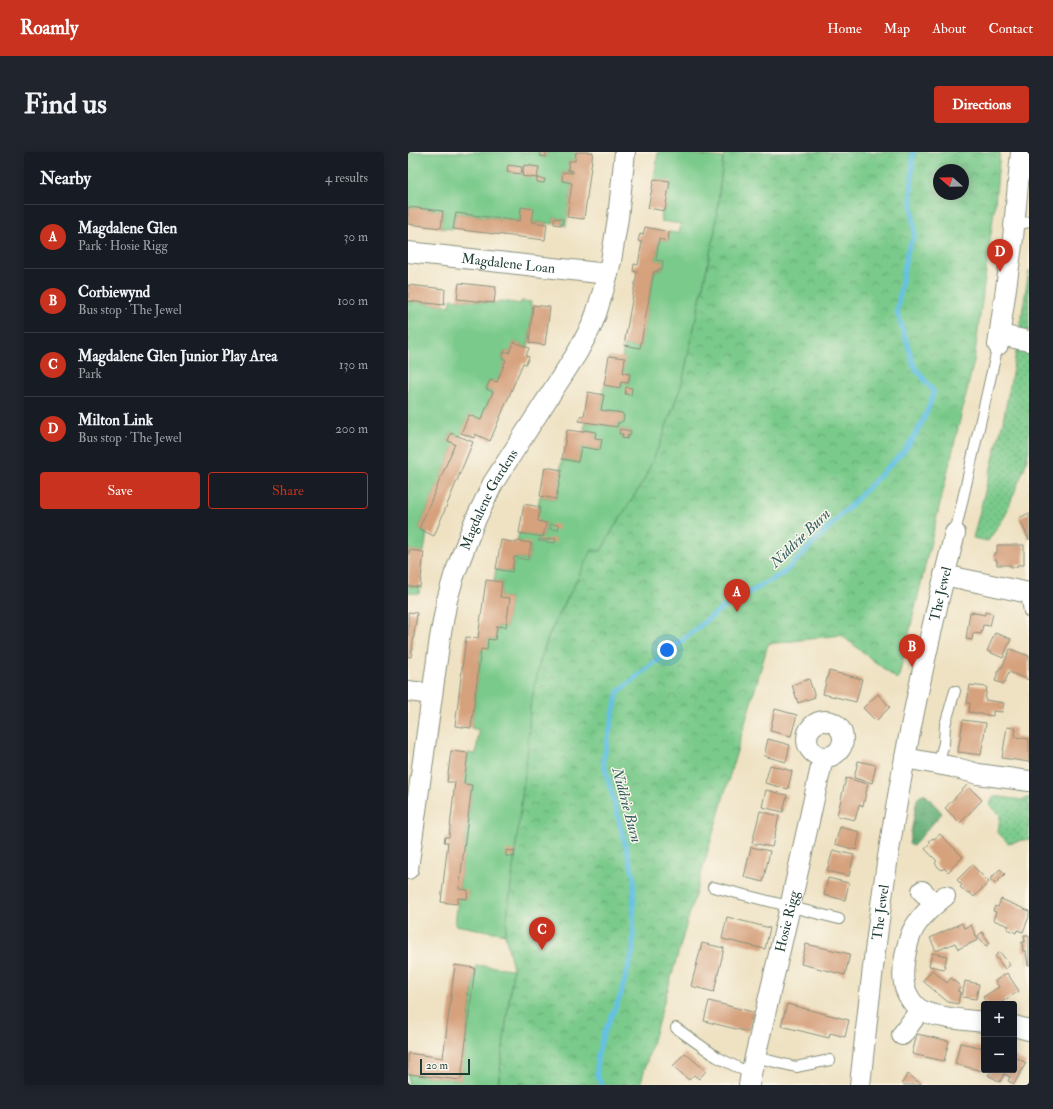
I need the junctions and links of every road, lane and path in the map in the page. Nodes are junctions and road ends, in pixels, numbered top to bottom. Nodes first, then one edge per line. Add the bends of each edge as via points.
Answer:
1 (625, 152) edge
2 (1021, 152) edge
3 (1023, 191) edge
4 (1022, 223) edge
5 (408, 252) edge
6 (608, 274) junction
7 (999, 340) junction
8 (1029, 341) edge
9 (955, 533) joint
10 (944, 575) junction
11 (1027, 593) edge
12 (1029, 612) edge
13 (408, 691) edge
14 (955, 691) dead end
15 (432, 694) junction
16 (823, 758) dead end
17 (905, 758) junction
18 (938, 764) junction
19 (1029, 781) edge
20 (408, 869) edge
21 (713, 887) dead end
22 (934, 897) dead end
23 (790, 907) junction
24 (839, 919) dead end
25 (920, 1010) junction
26 (981, 1022) edge
27 (1017, 1027) edge
28 (676, 1028) dead end
29 (1029, 1030) edge
30 (902, 1035) dead end
31 (830, 1060) dead end
32 (752, 1072) edge
33 (860, 1085) edge

1 - 6 street, Magdalene Gardens via 618,218
2 - 3 street, The Jewel
3 - 4 street, The Jewel
4 - 7 street, The Jewel via 1013,238
5 - 6 street, Magdalene Loan
6 - 15 street, Magdalene Gardens via 600,303 584,340 493,483 474,522 447,600
7 - 8 street
7 - 9 lane, The Jewel
9 - 10 street, The Jewel
10 - 11 street
10 - 17 street, The Jewel
11 - 12 lane
13 - 15 street
14 - 18 lane via 945,725 944,743
15 - 20 street, Magdalene Gardens
16 - 23 street, Hosie Rigg
17 - 18 street
17 - 33 street, The Jewel via 880,910
18 - 19 street via 978,774
21 - 23 lane
22 - 25 street via 913,931 904,965 904,982 910,1000
23 - 24 lane
23 - 32 street, Hosie Rigg
25 - 26 street via 933,1015
25 - 30 street
27 - 29 street
28 - 32 lane via 717,1057
31 - 32 lane

